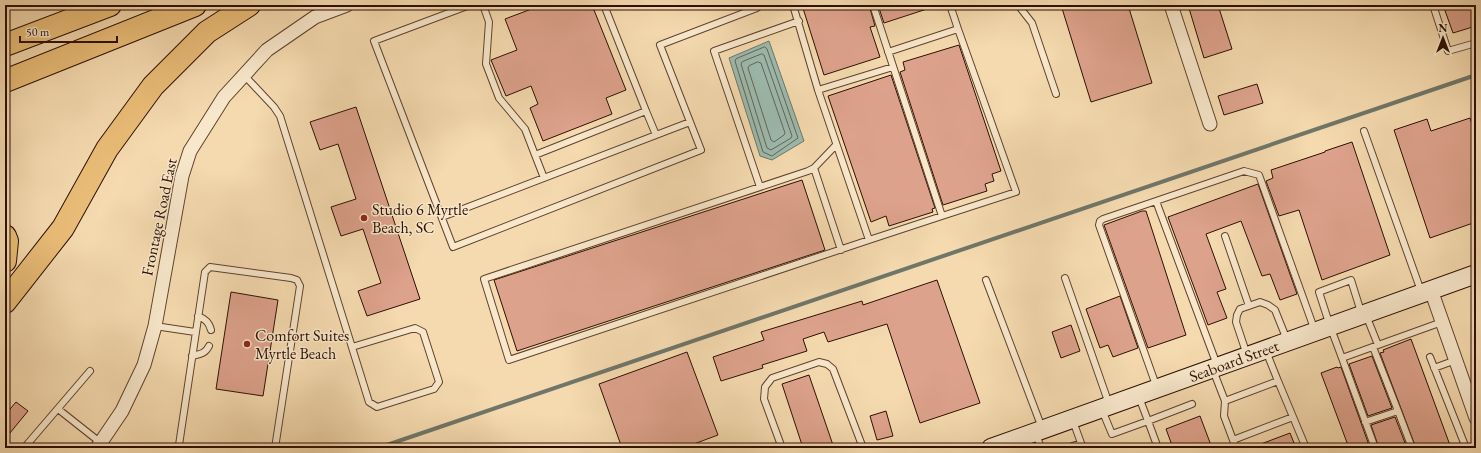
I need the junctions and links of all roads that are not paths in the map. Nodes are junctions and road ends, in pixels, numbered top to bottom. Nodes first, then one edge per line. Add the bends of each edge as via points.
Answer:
1 (110, 5) edge
2 (196, 5) edge
3 (248, 5) edge
4 (347, 5) edge
5 (470, 5) edge
6 (483, 5) edge
7 (604, 5) edge
8 (756, 5) edge
9 (793, 5) edge
10 (873, 5) edge
11 (950, 5) edge
12 (1018, 5) edge
13 (1171, 5) edge
14 (1433, 5) edge
15 (798, 21) junction
16 (958, 28) junction
17 (1476, 42) edge
18 (5, 45) edge
19 (888, 52) junction
20 (893, 67) junction
21 (244, 75) junction
22 (5, 81) edge
23 (818, 90) junction
24 (1056, 94) dead end
25 (646, 112) junction
26 (690, 122) junction
27 (1210, 124) dead end
28 (1364, 131) dead end
29 (656, 135) junction
30 (836, 145) junction
31 (534, 155) junction
32 (814, 168) junction
33 (544, 178) junction
34 (760, 187) junction
35 (1156, 201) junction
36 (942, 216) junction
37 (442, 217) junction
38 (5, 236) edge
39 (1225, 236) dead end
40 (869, 240) junction
41 (841, 250) junction
42 (5, 261) edge
43 (1476, 274) edge
44 (1065, 278) dead end
45 (986, 280) dead end
46 (1426, 292) junction
47 (5, 302) edge
48 (1249, 306) junction
49 (1364, 314) junction
50 (198, 316) junction
51 (1442, 322) junction
52 (155, 326) junction
53 (1322, 329) junction
54 (211, 330) dead end
55 (195, 332) junction
56 (1288, 341) junction
57 (209, 346) dead end
58 (1375, 346) junction
59 (352, 347) junction
60 (1266, 349) junction
61 (192, 356) junction
62 (1248, 356) junction
63 (1430, 357) dead end
64 (1342, 358) junction
65 (1456, 360) junction
66 (1215, 368) junction
67 (1434, 368) junction
68 (90, 371) dead end
69 (1278, 381) junction
70 (1157, 388) junction
71 (1138, 395) junction
72 (1225, 401) junction
73 (1192, 404) dead end
74 (1106, 407) junction
75 (58, 409) junction
76 (1398, 411) junction
77 (1293, 417) junction
78 (1476, 418) edge
79 (1073, 419) junction
80 (1148, 421) junction
81 (1366, 422) junction
82 (1040, 437) edge
83 (1233, 440) junction
84 (99, 445) edge
85 (24, 448) edge
86 (182, 448) edge
87 (275, 448) edge
88 (782, 448) edge
89 (863, 448) edge
90 (992, 448) edge
91 (1067, 448) edge
92 (1158, 448) edge
93 (1236, 448) edge
94 (1306, 448) edge
95 (1375, 448) edge
96 (1412, 448) edge
97 (1466, 448) edge

1 - 18 highway
2 - 22 highway
3 - 47 highway via 207,32 153,86 107,149 63,228
4 - 21 street, Frontage Road East via 315,17 267,50
5 - 37 lane via 374,41
6 - 31 lane via 489,22 486,64 499,98 525,129
7 - 25 lane
8 - 26 lane via 757,8 660,45
9 - 15 lane
10 - 19 lane
11 - 16 lane
12 - 24 lane via 1032,23
13 - 27 street
14 - 17 lane via 1448,51
15 - 23 lane
15 - 34 lane via 714,51
16 - 19 lane
16 - 36 lane via 1016,192
19 - 20 lane
20 - 23 lane
20 - 36 lane
21 - 52 street, Frontage Road East via 224,98 190,151 182,176
21 - 59 lane via 274,106 280,116
23 - 30 lane
25 - 29 lane
25 - 31 lane
26 - 29 lane
26 - 37 lane via 701,150 461,244 453,247
28 - 46 lane
29 - 33 lane
30 - 32 lane
30 - 40 lane
31 - 33 lane
32 - 34 lane
32 - 41 lane
33 - 37 lane
34 - 41 lane via 484,279 509,360
35 - 53 lane via 1244,170 1259,175
35 - 66 lane
35 - 70 lane via 1103,219 1099,225
36 - 40 lane
38 - 42 highway
39 - 48 lane
40 - 41 lane
43 - 46 street, Seaboard Street
44 - 74 lane
45 - 82 lane
46 - 49 street, Seaboard Street
46 - 51 street
48 - 56 lane via 1260,302 1275,310
48 - 62 lane via 1240,309 1236,322
49 - 53 street, Seaboard Street
49 - 53 lane via 1351,280 1319,292
49 - 58 lane
50 - 54 lane via 205,319
50 - 55 lane
50 - 87 lane via 205,272 210,267 297,280 300,286
51 - 58 lane
51 - 65 street
52 - 55 lane
52 - 84 street, Frontage Road East via 144,365 122,411
53 - 56 street, Seaboard Street
53 - 64 lane
55 - 61 lane
56 - 60 street, Seaboard Street
57 - 61 lane via 206,351
58 - 64 lane
58 - 76 lane
59 - 59 lane via 369,402 377,407 434,389 439,382 422,332 415,328
60 - 62 street, Seaboard Street
60 - 69 lane
61 - 86 lane via 179,445
62 - 66 street, Seaboard Street
63 - 67 lane
64 - 81 lane
65 - 67 lane
65 - 78 street
66 - 70 street, Seaboard Street
66 - 72 lane
67 - 97 lane
68 - 75 lane
69 - 72 lane
69 - 77 lane
70 - 71 street, Seaboard Street
71 - 74 street, Seaboard Street
71 - 80 lane
72 - 83 lane via 1224,416
73 - 80 lane
74 - 79 street, Seaboard Street
74 - 80 lane via 1112,434
75 - 84 lane
75 - 85 lane
76 - 81 lane
76 - 96 lane
77 - 83 lane
77 - 94 lane
79 - 82 street, Seaboard Street
79 - 91 lane via 1081,443
80 - 92 lane
81 - 95 lane
82 - 90 street, Seaboard Street
83 - 93 lane
88 - 89 lane via 764,399 765,387 772,378 818,362 833,369

